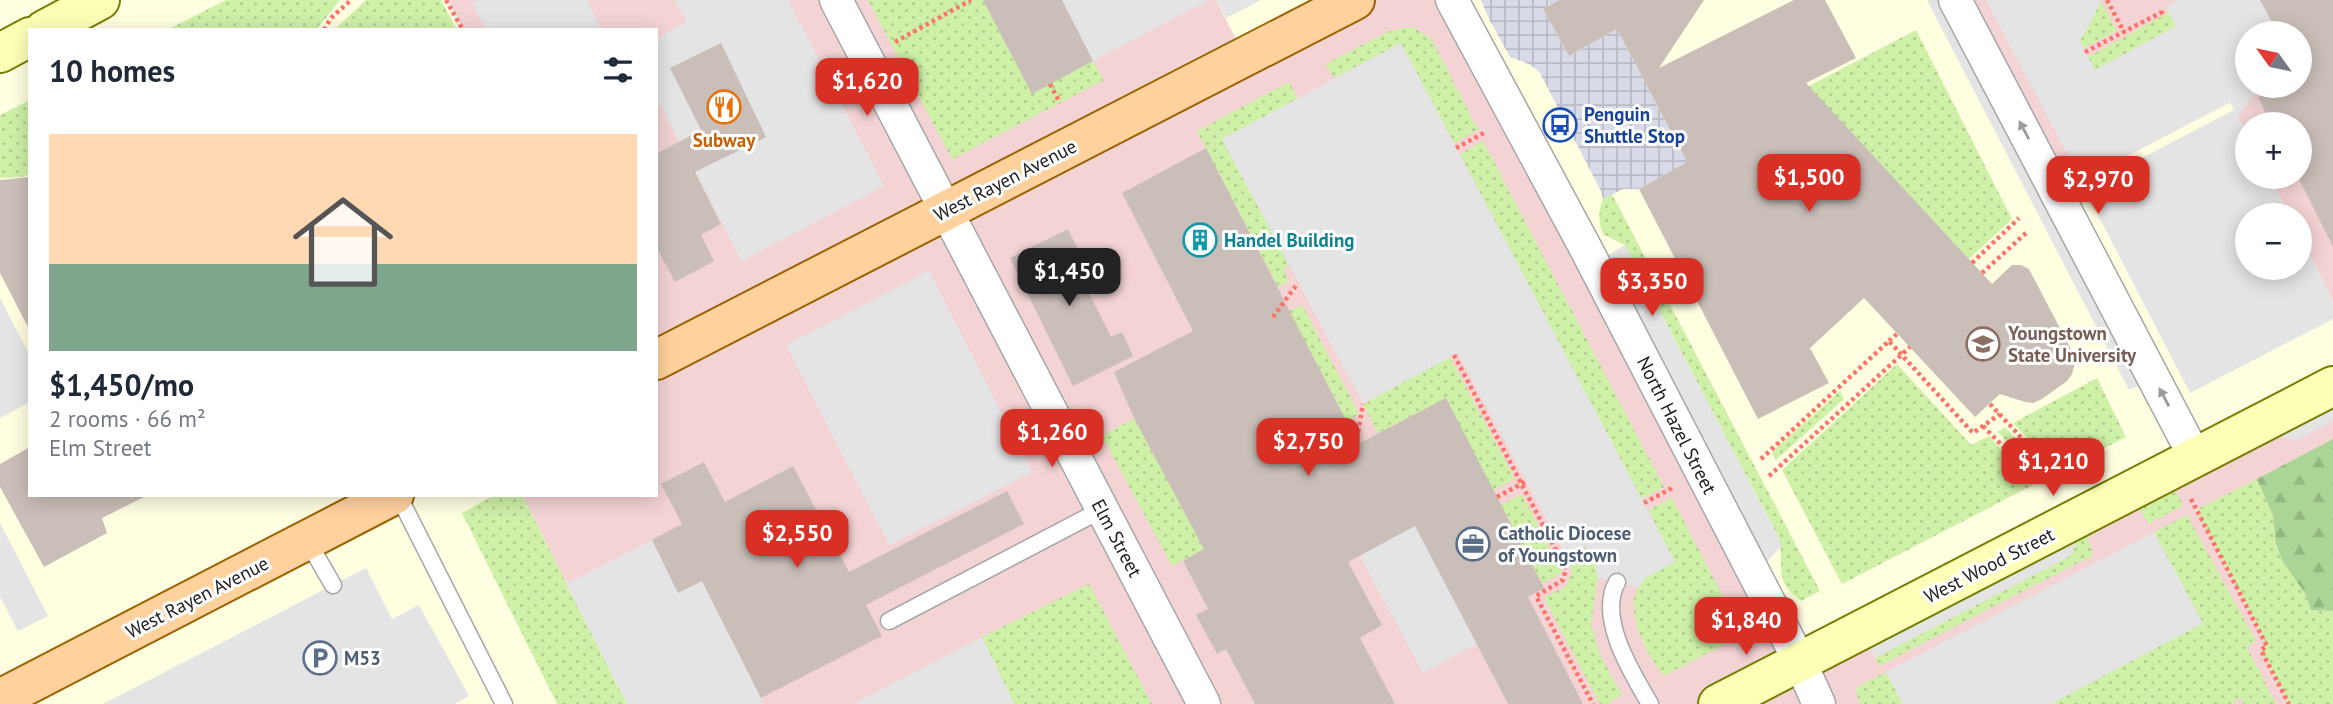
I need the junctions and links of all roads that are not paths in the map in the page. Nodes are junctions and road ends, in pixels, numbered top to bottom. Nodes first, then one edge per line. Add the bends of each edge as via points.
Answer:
1 (100, 0) edge
2 (835, 0) edge
3 (1355, 0) edge
4 (1452, 0) edge
5 (1955, 0) edge
6 (48, 28) edge
7 (28, 38) edge
8 (0, 53) edge
9 (946, 210) junction
10 (658, 359) edge
11 (2333, 386) edge
12 (2185, 463) junction
13 (392, 497) edge
14 (397, 497) edge
15 (1103, 509) junction
16 (307, 540) junction
17 (1616, 582) dead end
18 (333, 585) dead end
19 (889, 621) dead end
20 (1800, 662) junction
21 (0, 699) edge
22 (504, 704) edge
23 (1204, 704) edge
24 (1650, 704) edge
25 (1718, 704) edge
26 (1819, 704) edge

1 - 6 street
2 - 9 street, Elm Street
3 - 9 main road, West Rayen Avenue
4 - 20 street, North Hazel Street via 1586,247
12 -> 5 street
7 - 8 street
9 - 10 main road, West Rayen Avenue
9 - 15 street, Elm Street
11 - 12 street, West Wood Street
12 - 20 street, West Wood Street
13 - 16 main road, West Rayen Avenue
14 - 22 lane
15 - 19 lane
15 - 23 street, Elm Street
16 - 18 lane
16 - 21 main road, West Rayen Avenue
17 - 24 lane via 1611,611 1615,636
20 - 25 street, West Wood Street
20 - 26 street, North Hazel Street

